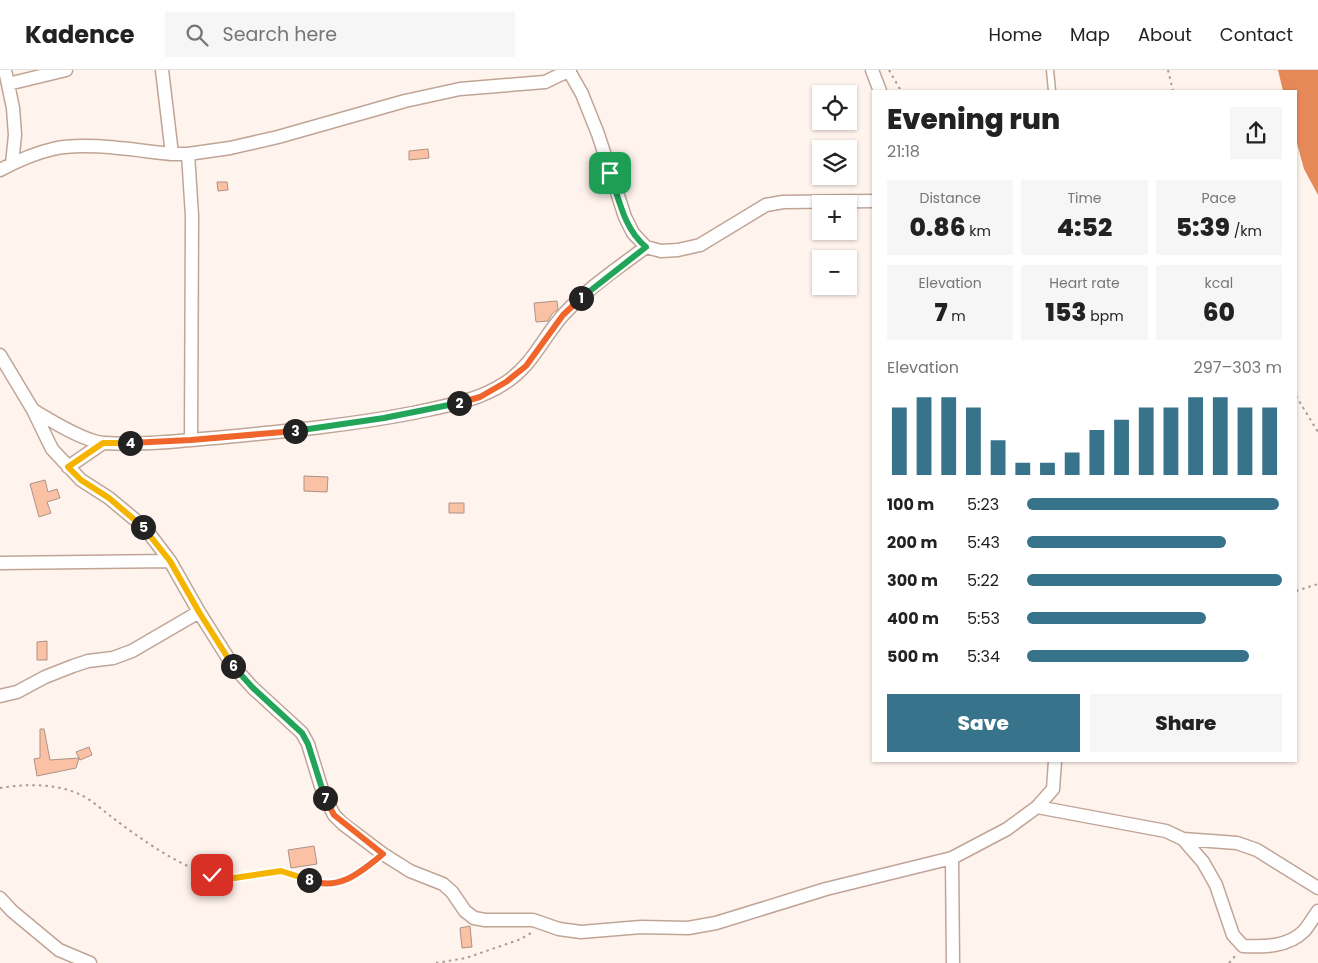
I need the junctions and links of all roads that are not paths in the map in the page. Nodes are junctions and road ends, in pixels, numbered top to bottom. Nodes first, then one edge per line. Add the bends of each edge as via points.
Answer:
1 (5, 70) edge
2 (66, 70) edge
3 (162, 70) edge
4 (570, 70) edge
5 (872, 70) edge
6 (1050, 70) edge
7 (8, 84) junction
8 (880, 90) edge
9 (1052, 90) edge
10 (172, 154) junction
11 (188, 154) junction
12 (12, 164) junction
13 (0, 170) edge
14 (872, 201) edge
15 (646, 247) junction
16 (0, 355) edge
17 (33, 410) junction
18 (191, 440) junction
19 (103, 443) junction
20 (68, 467) junction
21 (170, 561) junction
22 (0, 563) edge
23 (199, 612) junction
24 (0, 696) edge
25 (1055, 762) edge
26 (1037, 807) junction
27 (1184, 839) junction
28 (952, 858) junction
29 (1318, 888) edge
30 (0, 898) edge
31 (1318, 911) edge
32 (90, 963) edge
33 (953, 963) edge

1 - 7 street
2 - 7 street
3 - 10 street
4 - 11 street via 545,82 451,90 278,137
4 - 15 street via 598,134 625,217 633,234
5 - 8 street
6 - 9 lane
7 - 12 street via 15,135
10 - 11 street
10 - 12 street via 73,146 55,148
11 - 18 street via 192,226
12 - 13 street
14 - 15 street via 766,205 700,245 661,251
15 - 18 street via 588,291 563,315 526,366 480,397 384,418 294,431
16 - 17 street
17 - 19 street via 70,431
17 - 20 street via 52,449
18 - 19 street
19 - 20 street
20 - 21 street via 145,528
21 - 22 street
21 - 23 street
23 - 24 street via 132,651 73,666 18,692
23 - 28 street via 233,666 302,733 334,815 383,854 410,871 443,884 474,918 533,920 569,932 641,926 688,928
25 - 26 street via 1052,788
26 - 27 street via 1166,831
26 - 28 street via 1007,829
27 - 29 street via 1237,843 1257,850
27 - 31 street via 1216,885 1233,935 1243,946 1267,948 1285,943 1303,932
28 - 33 street
30 - 32 street via 59,950

